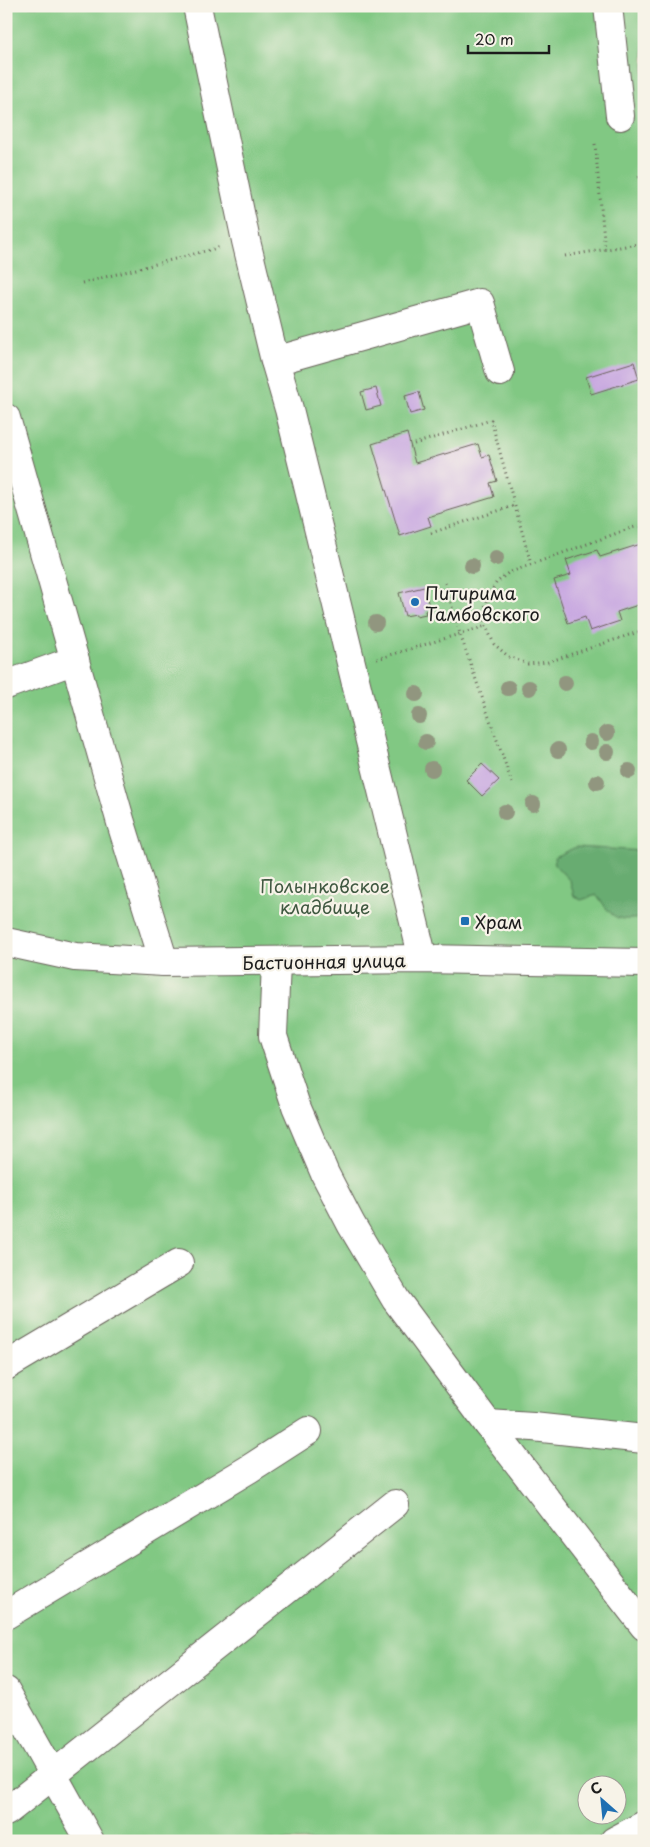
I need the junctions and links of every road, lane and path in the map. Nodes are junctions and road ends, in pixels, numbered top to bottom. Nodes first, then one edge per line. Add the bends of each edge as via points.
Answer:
1 (197, 6) edge
2 (608, 6) edge
3 (620, 116) dead end
4 (595, 144) dead end
5 (644, 176) edge
6 (638, 177) dead end
7 (246, 241) junction
8 (644, 243) edge
9 (605, 249) junction
10 (566, 256) dead end
11 (82, 283) dead end
12 (275, 361) junction
13 (500, 372) dead end
14 (6, 418) edge
15 (414, 444) dead end
16 (12, 460) edge
17 (516, 505) junction
18 (644, 525) edge
19 (431, 533) dead end
20 (531, 564) junction
21 (445, 583) dead end
22 (486, 626) junction
23 (644, 630) edge
24 (460, 634) junction
25 (75, 660) junction
26 (352, 666) junction
27 (6, 685) edge
28 (513, 786) dead end
29 (6, 942) edge
30 (423, 959) junction
31 (164, 962) junction
32 (276, 962) junction
33 (644, 963) edge
34 (179, 1264) dead end
35 (6, 1366) edge
36 (488, 1424) junction
37 (308, 1431) dead end
38 (644, 1439) edge
39 (395, 1504) dead end
40 (6, 1615) edge
41 (644, 1626) edge
42 (6, 1690) edge
43 (53, 1774) junction
44 (6, 1812) edge
45 (644, 1825) edge
46 (90, 1841) edge
47 (614, 1841) edge

1 - 7 street
2 - 3 street
4 - 9 path
5 - 6 path
7 - 11 path
7 - 12 street
8 - 9 path
9 - 10 path
12 - 13 street via 480,303
12 - 26 street via 292,418
14 - 16 street
15 - 17 path via 492,420
16 - 25 street
17 - 19 path
17 - 20 path
18 - 20 path
20 - 22 path via 508,573 496,583 484,611
21 - 24 path
22 - 23 path via 494,644 509,658 528,664 548,662
22 - 24 path
24 - 26 path
24 - 28 path
25 - 27 street
25 - 31 street
26 - 30 street
29 - 31 street, Бастионная улица via 76,957
30 - 32 street, Бастионная улица
30 - 33 street, Бастионная улица
31 - 32 street, Бастионная улица
32 - 36 street via 273,1036 296,1106 325,1174 396,1300
34 - 35 street
36 - 38 street
36 - 41 street
37 - 40 street
39 - 43 street
42 - 43 street
43 - 44 street
43 - 46 street
45 - 47 street

